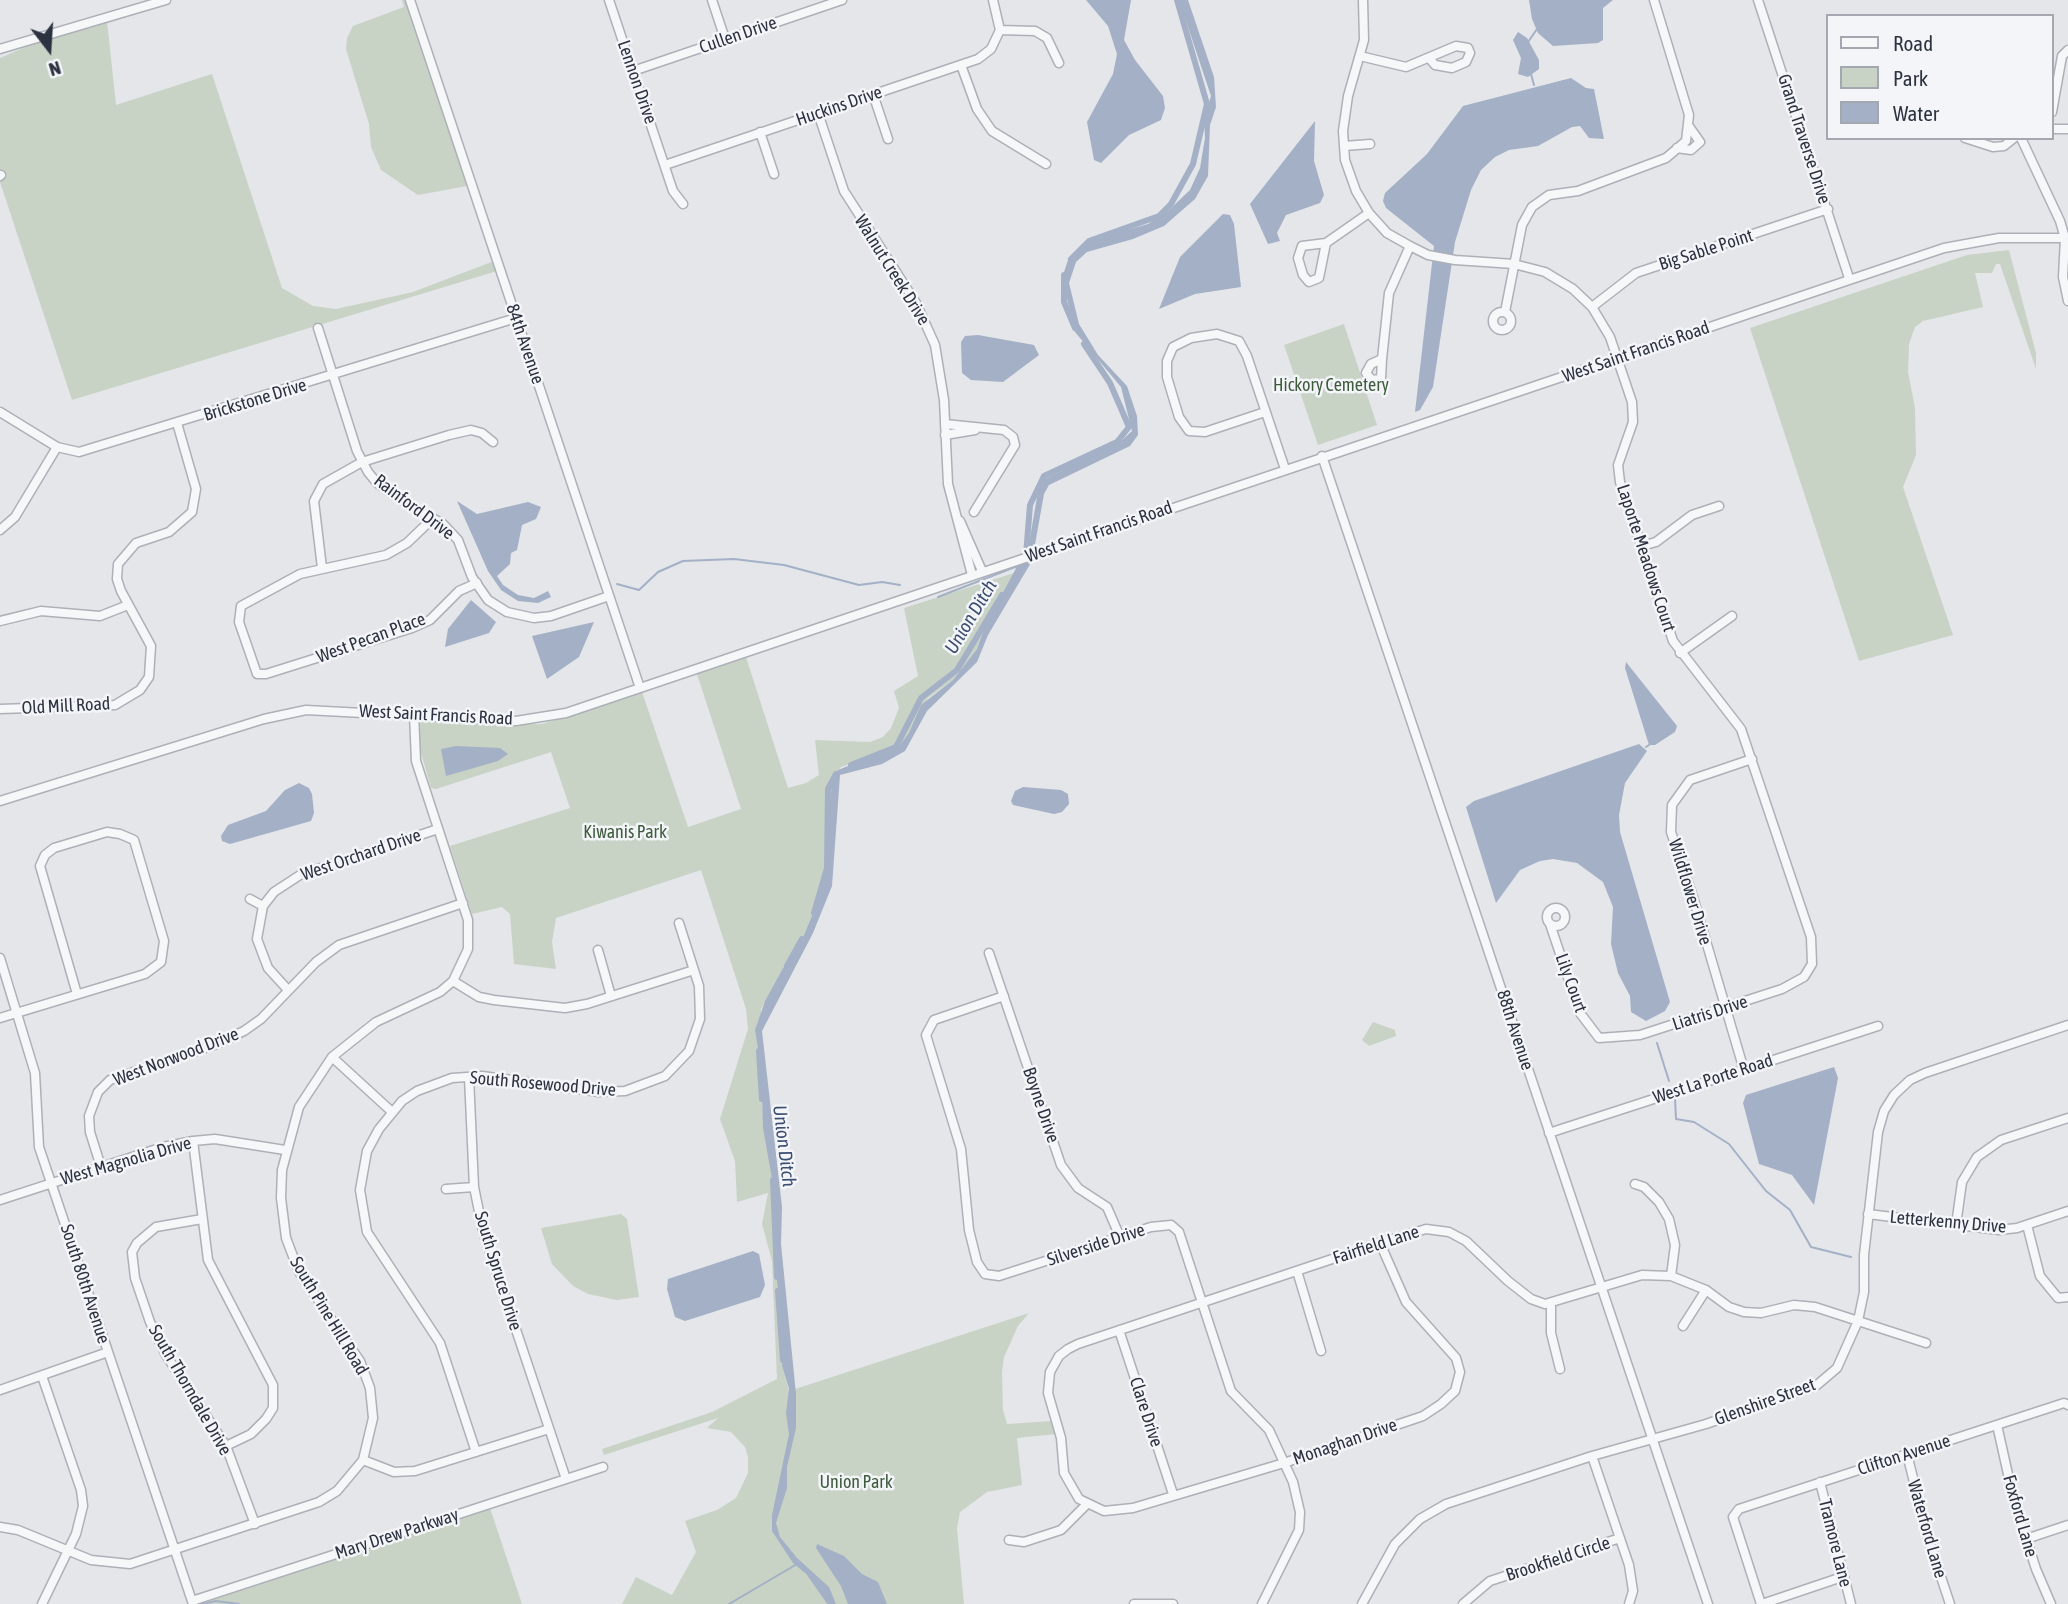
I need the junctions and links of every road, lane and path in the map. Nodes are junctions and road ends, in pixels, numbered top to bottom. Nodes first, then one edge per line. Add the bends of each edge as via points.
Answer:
1 (166, 0) edge
2 (411, 0) edge
3 (609, 0) edge
4 (712, 0) edge
5 (842, 0) edge
6 (993, 0) edge
7 (1363, 0) edge
8 (1654, 0) edge
9 (1758, 0) edge
10 (819, 4) edge
11 (1000, 30) junction
12 (725, 39) junction
13 (0, 49) edge
14 (2068, 50) edge
15 (1360, 56) junction
16 (1429, 58) junction
17 (1059, 62) dead end
18 (961, 65) junction
19 (633, 71) junction
20 (873, 94) junction
21 (2054, 101) edge
22 (818, 113) junction
23 (1688, 125) junction
24 (760, 132) junction
25 (887, 139) dead end
26 (1971, 140) edge
27 (2012, 140) edge
28 (2022, 140) edge
29 (1370, 144) dead end
30 (1344, 146) junction
31 (1677, 148) junction
32 (1046, 163) dead end
33 (665, 165) junction
34 (774, 174) dead end
35 (683, 204) dead end
36 (1828, 209) junction
37 (1368, 213) junction
38 (2066, 238) edge
39 (1326, 243) junction
40 (1409, 246) junction
41 (1514, 264) junction
42 (1849, 278) junction
43 (2068, 301) edge
44 (1592, 307) junction
45 (1505, 312) dead end
46 (516, 318) junction
47 (318, 328) dead end
48 (1618, 358) junction
49 (1382, 359) dead end
50 (334, 376) junction
51 (0, 412) edge
52 (1265, 412) junction
53 (177, 423) junction
54 (944, 424) junction
55 (975, 430) junction
56 (945, 435) junction
57 (493, 442) dead end
58 (57, 447) junction
59 (1322, 456) junction
60 (362, 462) junction
61 (1285, 469) junction
62 (1719, 506) dead end
63 (974, 512) dead end
64 (956, 516) junction
65 (433, 518) junction
66 (0, 530) edge
67 (1642, 547) junction
68 (322, 568) junction
69 (982, 571) junction
70 (972, 575) junction
71 (477, 583) junction
72 (609, 596) junction
73 (128, 605) junction
74 (1732, 616) dead end
75 (0, 621) edge
76 (1681, 653) junction
77 (640, 688) junction
78 (0, 709) edge
79 (415, 714) junction
80 (1752, 759) junction
81 (0, 801) edge
82 (438, 829) junction
83 (250, 899) dead end
84 (463, 904) junction
85 (263, 906) junction
86 (679, 923) dead end
87 (1550, 924) dead end
88 (598, 950) dead end
89 (989, 953) dead end
90 (0, 958) edge
91 (1812, 964) joint
92 (694, 970) junction
93 (453, 981) junction
94 (288, 990) junction
95 (77, 994) junction
96 (611, 996) junction
97 (1004, 996) junction
98 (1724, 1008) junction
99 (17, 1013) junction
100 (0, 1018) edge
101 (2068, 1025) edge
102 (1878, 1026) dead end
103 (1599, 1038) joint
104 (332, 1057) junction
105 (1744, 1070) junction
106 (469, 1077) junction
107 (391, 1111) junction
108 (2068, 1118) edge
109 (1549, 1133) junction
110 (192, 1141) junction
111 (285, 1150) junction
112 (101, 1167) junction
113 (51, 1182) junction
114 (1635, 1184) dead end
115 (474, 1187) junction
116 (446, 1189) dead end
117 (0, 1200) edge
118 (2068, 1211) edge
119 (1868, 1214) junction
120 (202, 1219) junction
121 (1956, 1225) junction
122 (2027, 1225) junction
123 (1120, 1237) junction
124 (1380, 1243) junction
125 (1297, 1271) junction
126 (1671, 1276) junction
127 (1601, 1289) junction
128 (1706, 1290) junction
129 (2068, 1297) edge
130 (1203, 1303) junction
131 (1551, 1303) junction
132 (1858, 1321) junction
133 (1684, 1326) dead end
134 (1119, 1330) junction
135 (1926, 1343) dead end
136 (1321, 1351) dead end
137 (108, 1352) junction
138 (1560, 1369) dead end
139 (42, 1376) junction
140 (0, 1390) edge
141 (2068, 1405) edge
142 (1997, 1425) junction
143 (549, 1429) junction
144 (1653, 1438) junction
145 (226, 1446) junction
146 (476, 1452) junction
147 (1907, 1454) junction
148 (1592, 1455) junction
149 (363, 1460) junction
150 (1284, 1463) junction
151 (603, 1467) dead end
152 (566, 1479) junction
153 (1820, 1482) junction
154 (1173, 1494) junction
155 (1087, 1504) junction
156 (255, 1524) junction
157 (2068, 1525) edge
158 (0, 1527) edge
159 (1620, 1538) junction
160 (2026, 1539) junction
161 (1009, 1540) dead end
162 (68, 1551) junction
163 (174, 1551) junction
164 (1842, 1577) junction
165 (192, 1602) edge
166 (43, 1604) edge
167 (1134, 1604) edge
168 (1173, 1604) edge
169 (1262, 1604) edge
170 (1362, 1604) edge
171 (1463, 1604) edge
172 (1629, 1604) edge
173 (1708, 1604) edge
174 (1762, 1604) edge
175 (1851, 1604) edge
176 (1950, 1604) edge
177 (2051, 1604) edge

1 - 13 street
2 - 46 street, 84th Avenue
3 - 19 street, Lennon Drive
4 - 12 street
5 - 10 street, Cullen Drive
6 - 11 street
7 - 15 street, Laporte Meadows Court via 1366,23
8 - 23 street via 1689,115
9 - 36 street, Grand Traverse Drive
10 - 12 street, Cullen Drive
11 - 17 street via 1035,32 1047,38
11 - 18 street, Huckins Drive via 989,52
12 - 19 street, Cullen Drive
14 - 21 street via 2062,56
15 - 16 street via 1406,67
15 - 30 street, Laporte Meadows Court via 1348,96
16 - 16 street via 1463,46 1470,53 1466,62 1452,68 1435,65
18 - 20 street, Huckins Drive
18 - 32 street via 977,109 992,131
19 - 33 street, Lennon Drive
20 - 22 street, Huckins Drive
20 - 25 street
22 - 24 street, Huckins Drive
22 - 54 street, Walnut Creek Drive via 852,206 927,324 941,370
23 - 31 street via 1686,141
23 - 31 street via 1700,142 1691,150
24 - 33 street, Huckins Drive
24 - 34 street
26 - 27 street via 1993,147
28 - 38 street
29 - 30 street
30 - 37 street, Laporte Meadows Court via 1356,191
31 - 41 street via 1666,158 1613,179 1539,201 1522,225
33 - 35 street, Lennon Drive via 673,191
36 - 42 street, Grand Traverse Drive
36 - 44 street, Big Sable Point via 1636,273
37 - 39 street
37 - 40 street, Laporte Meadows Court via 1387,233
38 - 42 street, West Saint Francis Road via 1969,242
38 - 43 street via 2063,277
39 - 39 street via 1302,246 1298,258 1309,282 1319,278
40 - 41 street, Laporte Meadows Court via 1455,260
40 - 49 street via 1389,293
41 - 44 street, Laporte Meadows Court via 1545,272
41 - 45 street
42 - 48 street, West Saint Francis Road
44 - 48 street, Laporte Meadows Court
46 - 50 street, Brickstone Drive
46 - 72 street, 84th Avenue
47 - 50 street, Rainford Drive
48 - 59 street, West Saint Francis Road
48 - 67 street, Laporte Meadows Court via 1634,414 1619,458 1618,476
50 - 53 street, Brickstone Drive
50 - 60 street, Rainford Drive
51 - 58 street, Brickstone Drive
52 - 52 street via 1239,341 1217,334 1191,338 1173,347 1167,377 1179,417 1189,431 1205,432
52 - 61 street
53 - 58 street, Brickstone Drive via 90,450
53 - 73 street, Old Mill Road via 196,499 192,512 178,526 126,551 118,564 117,579
54 - 55 street
54 - 56 street, Walnut Creek Drive
55 - 56 street
55 - 63 street via 1004,430 1015,445
56 - 64 street, Walnut Creek Drive via 945,468
57 - 60 street via 471,430
58 - 66 street via 15,517
59 - 61 street, West Saint Francis Road
59 - 109 street, 88th Avenue
60 - 65 street, Rainford Drive via 377,483
60 - 68 street via 323,484 316,494
61 - 69 street, West Saint Francis Road
62 - 67 street via 1692,515
64 - 69 street, Walnut Creek Drive
64 - 70 street, Walnut Creek Drive
65 - 68 street via 407,543 386,555
65 - 71 street, Rainford Drive via 458,540
67 - 76 street, Laporte Meadows Court
68 - 71 street, West Pecan Place via 281,582 241,606 239,622 257,674 412,628 430,620 459,591
69 - 70 street, West Saint Francis Road
70 - 77 street, West Saint Francis Road
71 - 72 street, Rainford Drive via 488,600 521,617 551,616
72 - 77 street, 84th Avenue
73 - 75 street via 100,616 41,611
73 - 78 street, Old Mill Road via 152,646 149,677 140,690 114,705 97,708
74 - 76 street
76 - 80 street, Laporte Meadows Court via 1737,721
77 - 79 street, West Saint Francis Road via 542,718 489,720
79 - 81 street, West Saint Francis Road via 333,709 287,713
79 - 82 street via 416,758
80 - 91 street, Laporte Meadows Court via 1811,937
80 - 98 street, Wildflower Drive via 1690,780 1672,805 1671,832
82 - 84 street
82 - 85 street, West Orchard Drive via 300,875 274,892
83 - 85 street
84 - 93 street via 470,931 468,949
84 - 94 street, West Norwood Drive via 339,946
85 - 94 street via 257,939 261,953
86 - 92 street, South Rosewood Drive
87 - 103 street, Lily Court via 1580,1013
88 - 96 street
89 - 97 street, Boyne Drive
90 - 99 street, South 80th Avenue
91 - 98 street, Liatris Drive via 1794,984
92 - 96 street
92 - 106 street, South Rosewood Drive via 701,1004 697,1034 681,1062 655,1082 625,1091 598,1092
93 - 96 street via 479,997 552,1007 575,1007
93 - 104 street, South Pine Hill Road via 440,992 376,1022
94 - 112 street, West Norwood Drive via 261,1019 230,1039 110,1080 98,1092 89,1116
95 - 95 street via 40,866 54,848 107,832 134,840 164,942 163,958 150,972
95 - 99 street
97 - 123 street, Boyne Drive via 1066,1174 1107,1207
97 - 123 street, Silverside Drive via 934,1020 926,1035 959,1142 976,1262 985,1274 999,1276
98 - 103 street, Liatris Drive via 1640,1035
98 - 105 street, Wildflower Drive
99 - 100 street
99 - 113 street, South 80th Avenue via 36,1073 39,1147
101 - 119 street, Glenshire Street via 1925,1073 1900,1088 1880,1122
102 - 105 street, West La Porte Road
104 - 107 street
104 - 111 street, South Pine Hill Road via 299,1107
105 - 109 street, West La Porte Road
106 - 107 street, South Rosewood Drive via 417,1091
106 - 115 street, South Spruce Drive
107 - 146 street, South Rosewood Drive via 367,1151 360,1191 367,1233 440,1343
108 - 121 street via 2001,1140 1977,1157 1962,1182
109 - 127 street, 88th Avenue
110 - 111 street, West Magnolia Drive via 215,1139
110 - 112 street, West Magnolia Drive
110 - 120 street
111 - 149 street, South Pine Hill Road via 281,1198 286,1238 299,1272 360,1361 370,1388 373,1418
112 - 113 street, West Magnolia Drive
113 - 117 street, West Magnolia Drive
113 - 137 street, South 80th Avenue
114 - 126 street via 1659,1202 1669,1219 1675,1245
115 - 116 street
115 - 143 street, South Spruce Drive via 483,1231
118 - 122 street, Letterkenny Drive
119 - 121 street, Letterkenny Drive
119 - 132 street, Glenshire Street via 1865,1285
120 - 145 street via 208,1260 273,1385 273,1408 266,1419 251,1434
120 - 145 street, South Thorndale Drive via 156,1227 132,1252 138,1291 153,1330
121 - 122 street, Letterkenny Drive via 2000,1230
122 - 129 street via 2040,1276 2058,1297
123 - 130 street, Silverside Drive via 1171,1225 1183,1242
124 - 125 street, Fairfield Lane
124 - 131 street, Fairfield Lane via 1426,1229 1449,1232 1466,1241 1531,1299
124 - 150 street, Monaghan Drive via 1406,1302 1456,1358 1460,1372 1455,1391 1423,1416
125 - 130 street, Fairfield Lane
125 - 136 street
126 - 127 street via 1642,1275
126 - 128 street
127 - 131 street
127 - 144 street, 88th Avenue
128 - 132 street via 1744,1312 1794,1305
128 - 133 street
130 - 134 street, Fairfield Lane
130 - 150 street, Silverside Drive via 1231,1391 1269,1430
131 - 138 street via 1551,1333
132 - 135 street
132 - 144 street, Glenshire Street via 1837,1368 1817,1385
134 - 154 street, Clare Drive
134 - 155 street, Fairfield Lane via 1068,1349 1050,1372 1048,1393 1069,1486
137 - 139 street
137 - 163 street, South 80th Avenue
139 - 140 street
139 - 162 street via 82,1497 80,1525
141 - 142 street, Clifton Avenue
142 - 147 street, Clifton Avenue
142 - 160 street, Foxford Lane
143 - 146 street
143 - 152 street, South Spruce Drive
144 - 148 street, Glenshire Street
144 - 173 street, 88th Avenue
145 - 156 street, South Thorndale Drive
146 - 149 street via 406,1472
147 - 153 street, Clifton Avenue
147 - 176 street, Waterford Lane
148 - 159 street
148 - 170 street, Glenshire Street via 1471,1494 1420,1519 1395,1544
149 - 156 street, South Pine Hill Road via 337,1491 319,1502
150 - 154 street, Monaghan Drive
150 - 169 street, Silverside Drive via 1300,1512 1299,1530
151 - 152 street, Mary Drew Parkway
152 - 165 street, Mary Drew Parkway
153 - 164 street, Tramore Lane
153 - 174 street, Clifton Avenue via 1740,1509 1733,1517
154 - 155 street, Monaghan Drive via 1118,1511
155 - 161 street via 1061,1530 1024,1542
156 - 163 street, South Pine Hill Road
157 - 160 street
158 - 162 street, South Pine Hill Road
159 - 171 street, Brookfield Circle via 1490,1581
159 - 172 street via 1633,1591
160 - 177 street, Foxford Lane
162 - 163 street, South Pine Hill Road via 130,1564
162 - 166 street
163 - 165 street, South 80th Avenue
164 - 174 street
164 - 175 street, Tramore Lane
167 - 168 street

